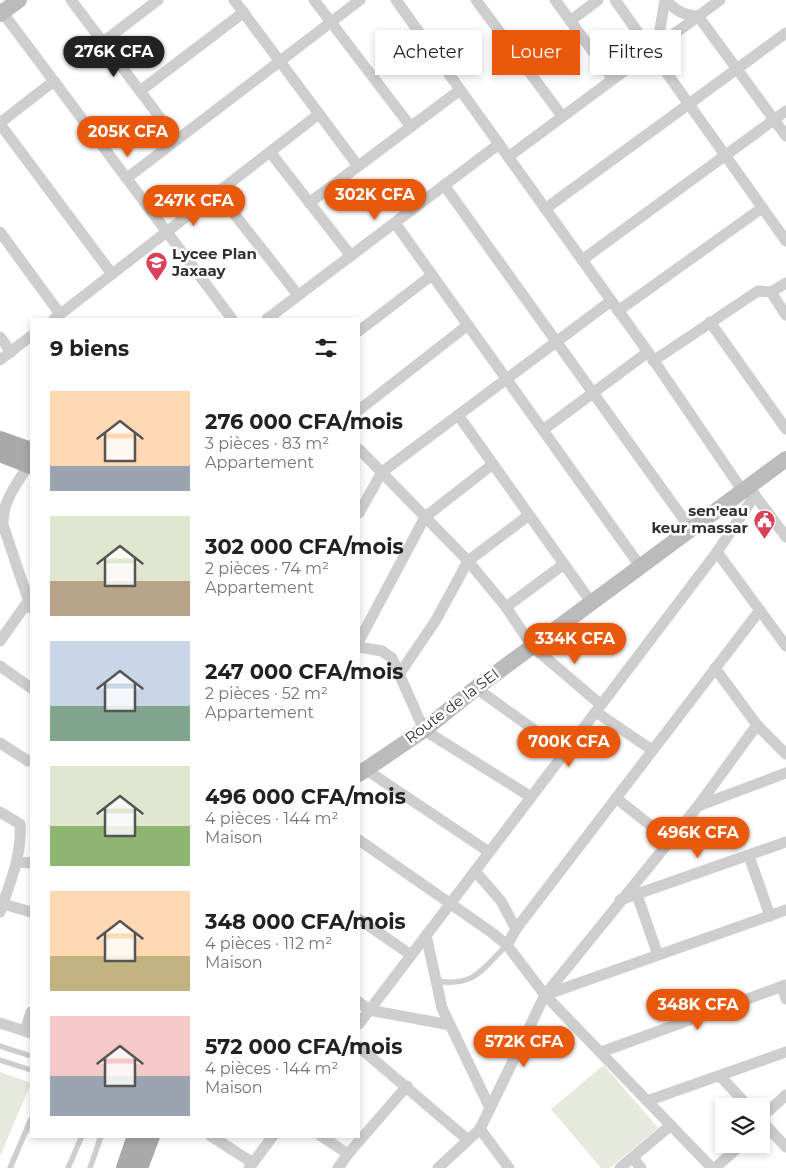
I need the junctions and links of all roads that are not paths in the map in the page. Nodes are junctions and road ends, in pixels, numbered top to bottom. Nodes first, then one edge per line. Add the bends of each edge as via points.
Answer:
1 (19, 0) edge
2 (71, 0) edge
3 (158, 0) edge
4 (234, 0) edge
5 (314, 0) edge
6 (360, 0) edge
7 (396, 0) edge
8 (476, 0) edge
9 (556, 0) edge
10 (598, 0) edge
11 (615, 0) edge
12 (665, 0) edge
13 (720, 0) edge
14 (1, 12) edge
15 (244, 12) junction
16 (698, 16) junction
17 (570, 21) junction
18 (330, 22) junction
19 (639, 30) edge
20 (658, 30) edge
21 (679, 30) edge
22 (786, 33) edge
23 (102, 42) junction
24 (280, 61) junction
25 (737, 69) junction
26 (618, 75) edge
27 (670, 75) edge
28 (613, 79) junction
29 (54, 81) junction
30 (460, 90) junction
31 (140, 91) junction
32 (688, 105) junction
33 (786, 111) edge
34 (319, 114) junction
35 (562, 116) junction
36 (774, 120) junction
37 (0, 123) edge
38 (411, 127) junction
39 (786, 136) edge
40 (177, 140) junction
41 (499, 144) junction
42 (270, 152) junction
43 (725, 156) junction
44 (508, 157) junction
45 (358, 166) junction
46 (127, 178) junction
47 (444, 186) junction
48 (217, 192) junction
49 (310, 203) junction
50 (762, 208) junction
51 (545, 209) junction
52 (394, 223) junction
53 (0, 232) edge
54 (167, 232) junction
55 (786, 241) edge
56 (351, 256) junction
57 (582, 260) junction
58 (112, 274) junction
59 (432, 275) junction
60 (786, 283) edge
61 (771, 292) junction
62 (298, 295) junction
63 (611, 301) junction
64 (618, 311) junction
65 (786, 315) edge
66 (57, 316) edge
67 (231, 318) edge
68 (268, 318) edge
69 (710, 322) junction
70 (468, 325) junction
71 (360, 330) edge
72 (0, 337) edge
73 (30, 337) edge
74 (556, 342) junction
75 (11, 352) junction
76 (651, 357) junction
77 (0, 360) edge
78 (506, 379) junction
79 (593, 393) junction
80 (360, 409) edge
81 (458, 415) junction
82 (543, 430) junction
83 (786, 430) edge
84 (0, 440) edge
85 (360, 450) edge
86 (0, 453) edge
87 (786, 458) edge
88 (30, 460) edge
89 (493, 464) junction
90 (382, 472) junction
91 (748, 490) junction
92 (360, 511) edge
93 (530, 515) junction
94 (426, 517) junction
95 (2, 527) edge
96 (690, 528) junction
97 (786, 537) edge
98 (717, 552) junction
99 (468, 561) junction
100 (564, 564) junction
101 (640, 566) junction
102 (591, 602) junction
103 (30, 604) edge
104 (506, 607) junction
105 (760, 610) junction
106 (360, 639) edge
107 (0, 641) edge
108 (360, 646) edge
109 (532, 646) junction
110 (786, 646) edge
111 (0, 666) edge
112 (715, 668) junction
113 (400, 674) junction
114 (30, 687) edge
115 (476, 688) junction
116 (598, 708) junction
117 (757, 725) junction
118 (424, 730) junction
119 (0, 743) edge
120 (652, 750) junction
121 (565, 752) junction
122 (786, 754) edge
123 (28, 761) dead end
124 (361, 770) edge
125 (786, 773) edge
126 (531, 797) junction
127 (616, 798) junction
128 (698, 806) junction
129 (0, 812) edge
130 (670, 840) junction
131 (360, 841) edge
132 (786, 842) edge
133 (489, 852) junction
134 (749, 856) junction
135 (18, 862) junction
136 (30, 863) edge
137 (475, 871) junction
138 (3, 890) edge
139 (637, 895) junction
140 (619, 901) junction
141 (450, 904) junction
142 (1, 908) edge
143 (786, 910) edge
144 (30, 912) edge
145 (770, 916) junction
146 (360, 920) edge
147 (516, 929) junction
148 (426, 935) junction
149 (507, 945) junction
150 (411, 956) junction
151 (658, 956) junction
152 (434, 981) junction
153 (784, 985) edge
154 (545, 995) junction
155 (786, 999) edge
156 (360, 1003) edge
157 (369, 1010) junction
158 (30, 1019) edge
159 (0, 1023) edge
160 (360, 1023) edge
161 (450, 1025) junction
162 (28, 1032) edge
163 (0, 1046) edge
164 (360, 1048) edge
165 (601, 1052) junction
166 (785, 1053) edge
167 (30, 1056) edge
168 (0, 1060) edge
169 (30, 1070) edge
170 (720, 1076) junction
171 (407, 1086) junction
172 (786, 1095) edge
173 (741, 1098) edge
174 (647, 1101) junction
175 (490, 1108) junction
176 (770, 1113) edge
177 (30, 1121) edge
178 (671, 1125) junction
179 (480, 1129) junction
180 (770, 1130) edge
181 (81, 1138) edge
182 (101, 1138) edge
183 (136, 1138) edge
184 (150, 1138) edge
185 (214, 1138) edge
186 (272, 1138) edge
187 (324, 1138) edge
188 (468, 1140) junction
189 (786, 1147) edge
190 (732, 1153) edge
191 (348, 1154) junction
192 (633, 1158) junction
193 (251, 1166) edge
194 (137, 1167) edge
195 (10, 1168) edge
196 (68, 1168) edge
197 (90, 1168) edge
198 (338, 1168) edge
199 (438, 1168) edge
200 (509, 1168) edge
201 (620, 1168) edge
202 (641, 1168) edge
203 (714, 1168) edge

1 - 14 street
2 - 23 street
3 - 23 street
4 - 15 street
5 - 18 street
6 - 18 street
7 - 30 street
8 - 35 street
9 - 17 street
10 - 17 street
11 - 19 street
12 - 16 street via 677,11
12 - 20 street
13 - 16 street
14 - 29 street
15 - 24 street
15 - 31 street
16 - 21 street
16 - 25 street
17 - 28 street
18 - 24 street
18 - 38 street
22 - 25 street
23 - 31 street
24 - 34 street
24 - 40 street
25 - 32 street
25 - 36 street
26 - 28 street
27 - 32 street
28 - 35 street
29 - 37 street
29 - 46 street
30 - 38 street
30 - 41 street
31 - 40 street
32 - 43 street
32 - 51 street
33 - 36 street
34 - 42 street
34 - 45 street
35 - 44 street
36 - 39 street
36 - 43 street
37 - 58 street
38 - 45 street
40 - 46 street
41 - 44 street
41 - 47 street
42 - 48 street
42 - 49 street
43 - 50 street
43 - 57 street
44 - 51 street
45 - 49 street
46 - 54 street
47 - 52 street
47 - 74 street
48 - 54 street
48 - 62 street
49 - 56 street
50 - 55 street
50 - 64 street
51 - 57 street
52 - 56 street
52 - 59 street
53 - 66 street
54 - 58 street
54 - 67 street
56 - 62 street
57 - 63 street
58 - 66 street
59 - 70 street
59 - 71 street
60 - 61 street
61 - 65 street
61 - 69 street via 758,290
62 - 68 street
63 - 64 street
63 - 74 street
64 - 76 street
69 - 76 street
69 - 83 street
70 - 78 street
70 - 80 street
72 - 75 street
73 - 75 street
74 - 78 street
74 - 79 street
75 - 77 street
76 - 79 street
76 - 91 street
78 - 81 street
78 - 82 street
79 - 82 street
79 - 96 street
81 - 89 street
81 - 90 street
82 - 101 street
84 - 88 main road
85 - 90 street
86 - 88 main road
87 - 91 street, Route de la SEI
88 - 95 street via 4,505
89 - 93 street
89 - 94 street
90 - 92 street
90 - 94 street
91 - 96 street, Route de la SEI
91 - 97 street
91 - 98 street
93 - 99 street
93 - 100 street
94 - 99 street
94 - 106 street
95 - 103 street
96 - 101 street, Route de la SEI
98 - 105 street
98 - 116 street
99 - 104 street
99 - 113 street via 436,620
100 - 102 street
100 - 104 street
101 - 102 street, Route de la SEI
102 - 109 street, Route de la SEI
103 - 107 street
104 - 109 street
105 - 110 street
105 - 112 street
108 - 113 street via 386,653
109 - 115 street, Route de la SEI
109 - 116 street
111 - 114 street
112 - 117 street
112 - 120 street
113 - 118 street
115 - 118 street, Route de la SEI
115 - 121 street
116 - 120 street
116 - 121 street
117 - 122 street
117 - 128 street
118 - 124 street, Route de la SEI
118 - 126 street
119 - 123 street
120 - 127 street
121 - 126 street
124 - 133 street
125 - 128 street
126 - 133 street
127 - 130 street
127 - 147 street
128 - 130 street
129 - 135 street via 20,824
130 - 140 street
131 - 141 street
132 - 134 street
133 - 137 street
134 - 139 street
134 - 145 street
135 - 136 street
135 - 138 street
137 - 141 street
137 - 147 street via 501,901
138 - 142 street
139 - 140 street
139 - 151 street
140 - 154 street
141 - 148 street
141 - 149 street
142 - 144 street
143 - 145 street
145 - 151 street
146 - 150 street
147 - 149 street
148 - 150 street
148 - 152 street
149 - 152 lane via 474,977 464,982
149 - 154 street
150 - 157 street
151 - 154 street
152 - 161 street
153 - 155 street
153 - 165 street
154 - 165 street
154 - 175 street
156 - 157 street
157 - 160 street
157 - 161 street
158 - 162 street
159 - 162 street
161 - 175 street
163 - 167 lane
164 - 171 street
165 - 174 street
166 - 170 street
168 - 169 lane
170 - 173 street
170 - 174 street
171 - 188 street
171 - 191 street
172 - 176 street
174 - 178 street
175 - 179 street
177 - 195 lane
178 - 192 street
178 - 203 street
179 - 188 street
179 - 200 street
180 - 189 street
181 - 196 lane
182 - 197 lane
183 - 194 main road
184 - 194 main road
185 - 193 street
186 - 193 street
187 - 191 street
188 - 199 street
190 - 203 street
191 - 198 street
192 - 201 street
192 - 202 street

